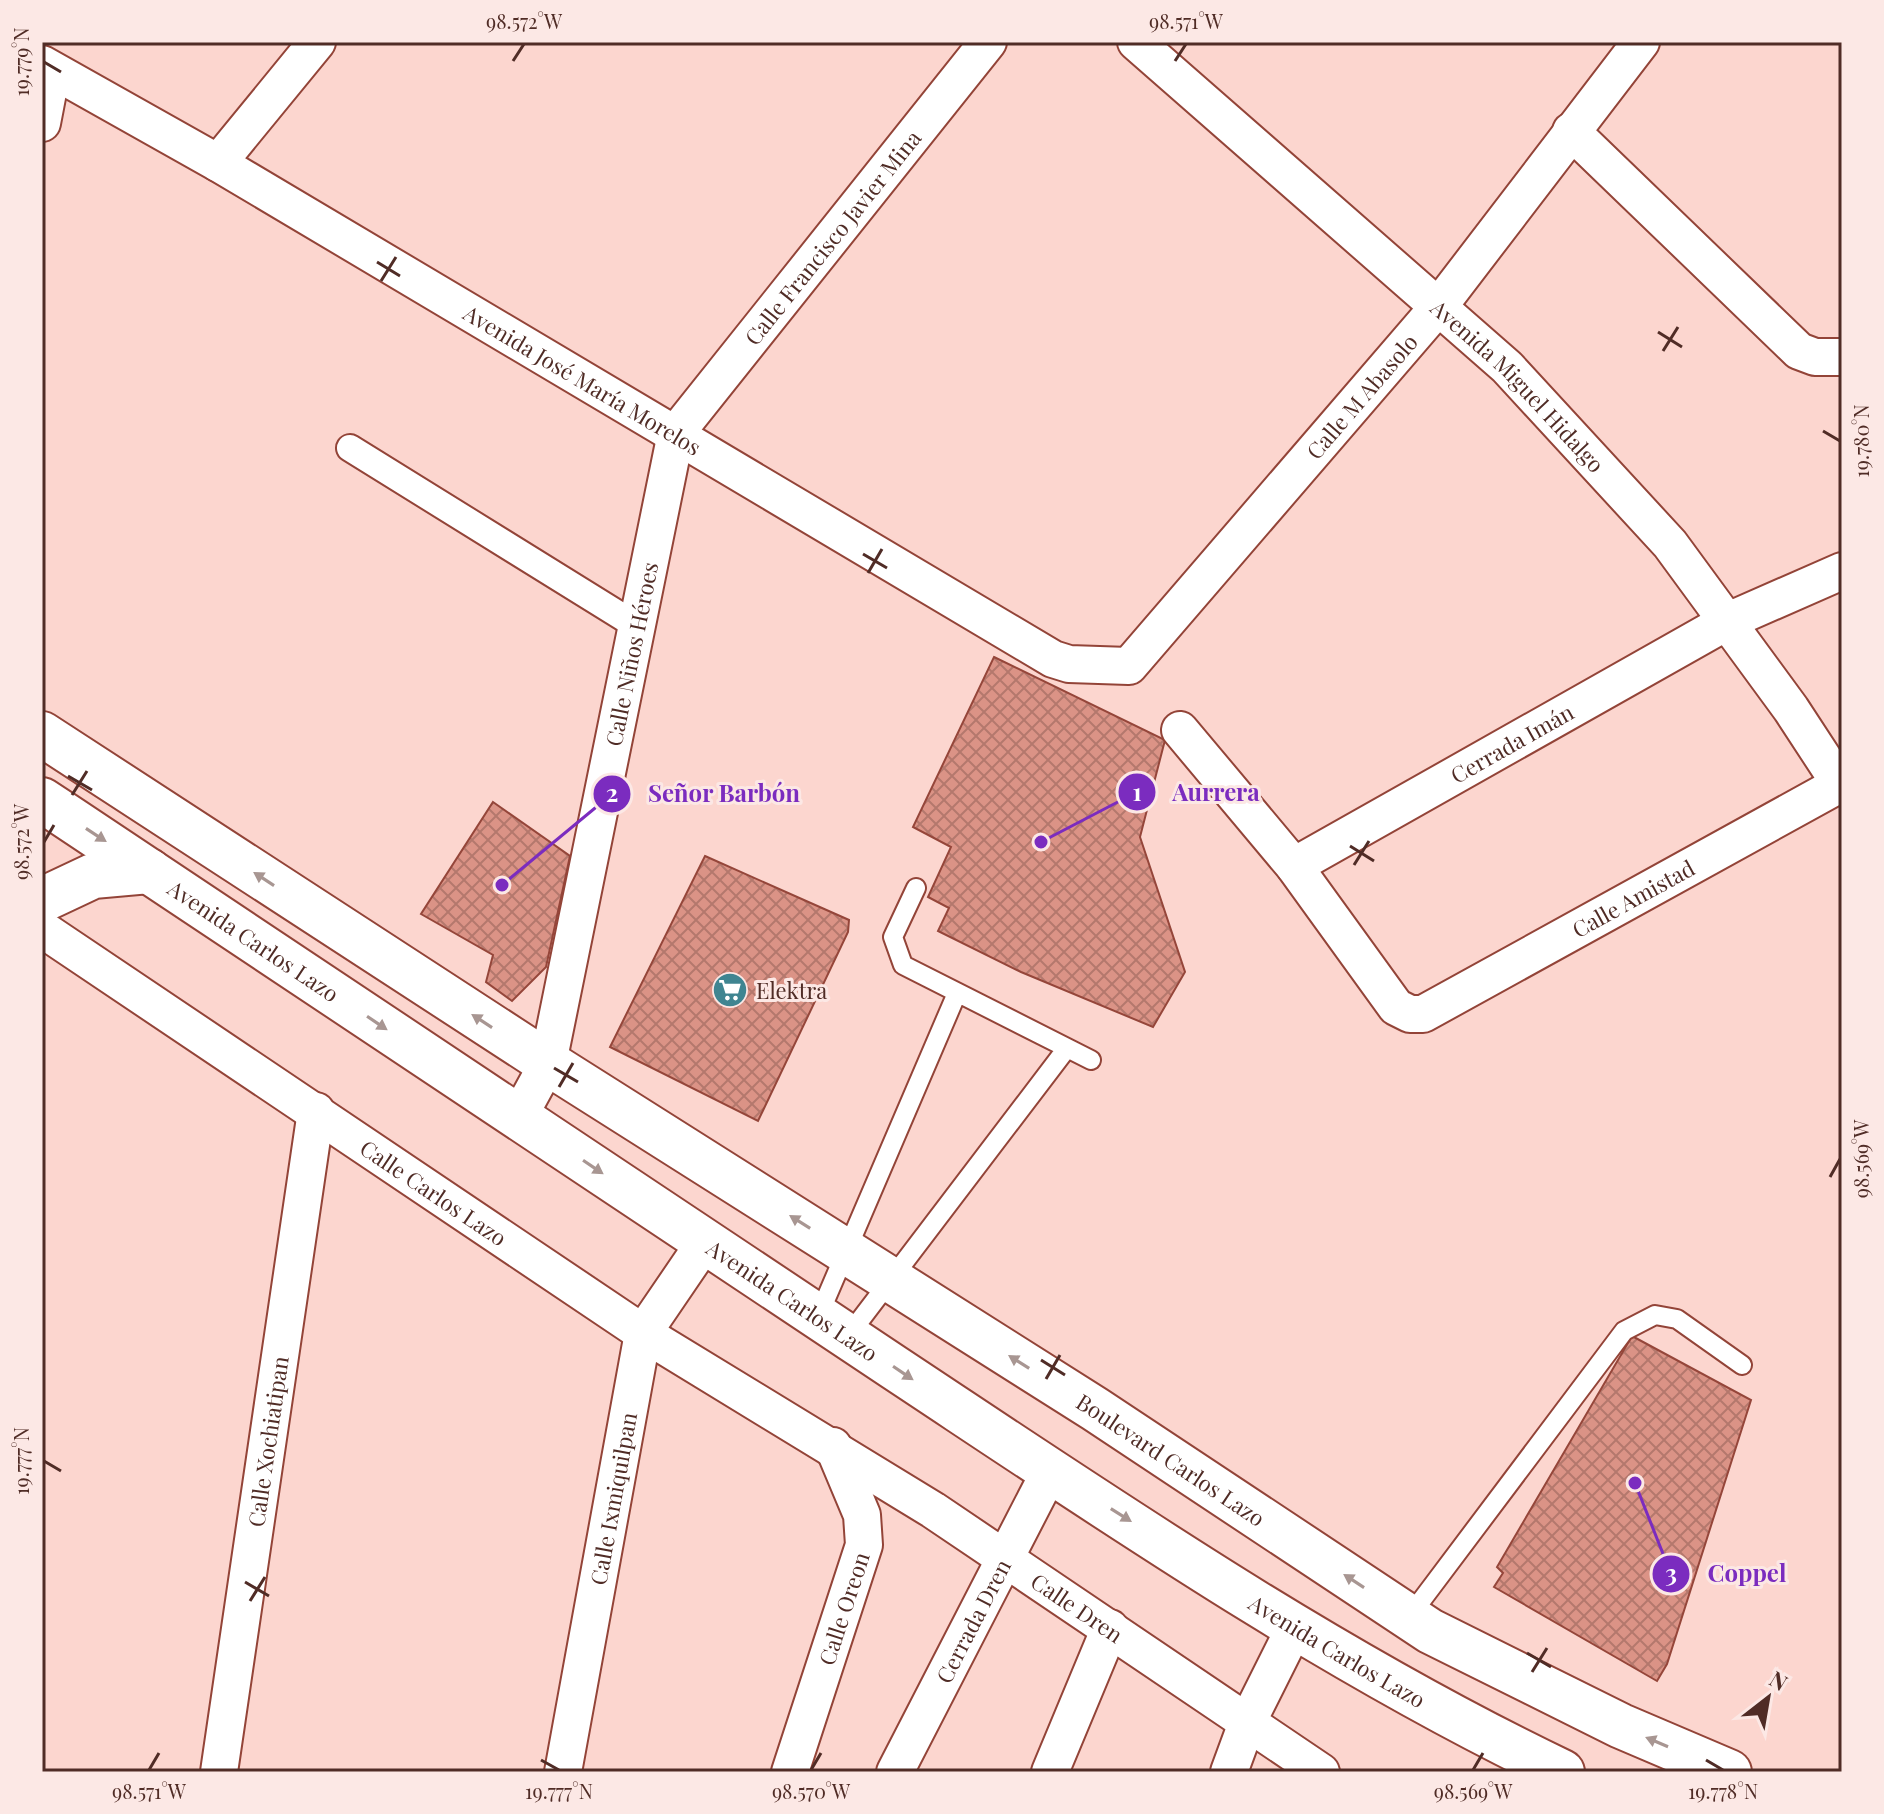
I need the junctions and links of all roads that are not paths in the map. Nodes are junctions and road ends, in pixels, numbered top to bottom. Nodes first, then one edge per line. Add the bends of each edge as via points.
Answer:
1 (317, 42) edge
2 (988, 42) edge
3 (1136, 42) edge
4 (1641, 42) edge
5 (47, 67) edge
6 (42, 123) edge
7 (1571, 131) junction
8 (218, 163) junction
9 (1439, 306) junction
10 (1842, 357) edge
11 (676, 433) junction
12 (350, 448) dead end
13 (1842, 571) edge
14 (1728, 621) junction
15 (637, 626) junction
16 (1129, 666) joint
17 (1180, 730) dead end
18 (53, 745) edge
19 (1841, 785) edge
20 (42, 800) edge
21 (1294, 866) junction
22 (149, 871) junction
23 (916, 888) dead end
24 (42, 900) edge
25 (42, 929) edge
26 (957, 993) junction
27 (1067, 1048) junction
28 (1091, 1060) dead end
29 (548, 1063) junction
30 (316, 1111) junction
31 (518, 1118) junction
32 (698, 1251) junction
33 (844, 1251) junction
34 (890, 1279) junction
35 (646, 1326) junction
36 (833, 1327) junction
37 (1742, 1365) dead end
38 (833, 1446) junction
39 (1050, 1471) junction
40 (1006, 1559) junction
41 (1409, 1617) junction
42 (1296, 1625) junction
43 (1110, 1628) junction
44 (1247, 1723) junction
45 (219, 1772) edge
46 (563, 1772) edge
47 (790, 1772) edge
48 (895, 1772) edge
49 (1050, 1772) edge
50 (1229, 1772) edge
51 (1321, 1772) edge
52 (1562, 1772) edge
53 (1729, 1772) edge

1 - 8 street
2 - 11 street, Calle Francisco Javier Mina
3 - 9 street, Avenida Miguel Hidalgo
4 - 7 street, Calle M Abasolo
5 - 6 street
5 - 8 street, Avenida José María Morelos
7 - 9 street, Calle M Abasolo
7 - 10 street via 1799,351
8 - 11 street, Avenida José María Morelos
9 - 14 street, Avenida Miguel Hidalgo via 1507,367 1660,533
9 - 16 street, Calle M Abasolo
11 - 15 street, Calle Niños Héroes
11 - 16 street, Avenida José María Morelos via 1053,659
12 - 15 street
13 - 14 street, Cerrada Imán
14 - 19 street, Avenida Miguel Hidalgo
14 - 21 street, Cerrada Imán
15 - 29 street, Calle Niños Héroes
17 - 21 street
29 -> 18 main road
19 - 21 street, Calle Amistad via 1423,1014 1396,1007
20 -> 22 main road, Avenida Carlos Lazo
22 - 24 main road via 93,876
22 -> 31 main road, Avenida Carlos Lazo
23 - 26 lane via 893,937 895,950 903,965
25 - 30 street, Calle Carlos Lazo
26 - 27 lane
26 - 33 lane
27 - 28 lane
27 - 34 lane
29 - 31 street, Calle Niños Héroes
33 -> 29 main road, Boulevard Carlos Lazo
30 - 35 street, Calle Carlos Lazo
30 - 45 street, Calle Xochiatipan
31 -> 32 main road, Avenida Carlos Lazo
32 - 35 street, Calle Ixmiquilpan
32 - 36 main road, Avenida Carlos Lazo
33 - 34 main road, Boulevard Carlos Lazo
33 - 36 lane
34 - 36 lane
41 -> 34 main road, Boulevard Carlos Lazo
35 - 38 street, Calle Carlos Lazo
35 - 46 street, Calle Ixmiquilpan
36 -> 39 main road, Avenida Carlos Lazo
37 - 41 lane via 1677,1319 1655,1315 1624,1331
38 - 40 street, Calle Dren
38 - 47 street, Calle Oreon via 862,1515 864,1545
39 - 40 street, Cerrada Dren
39 -> 42 main road, Avenida Carlos Lazo
40 - 43 street, Calle Dren
40 - 48 street, Cerrada Dren
53 -> 41 main road, Boulevard Carlos Lazo via 1519,1678
42 - 44 street
42 - 52 main road, Avenida Carlos Lazo
43 - 44 street, Calle Dren
43 - 49 street
44 - 50 street
44 - 51 street, Calle Dren

